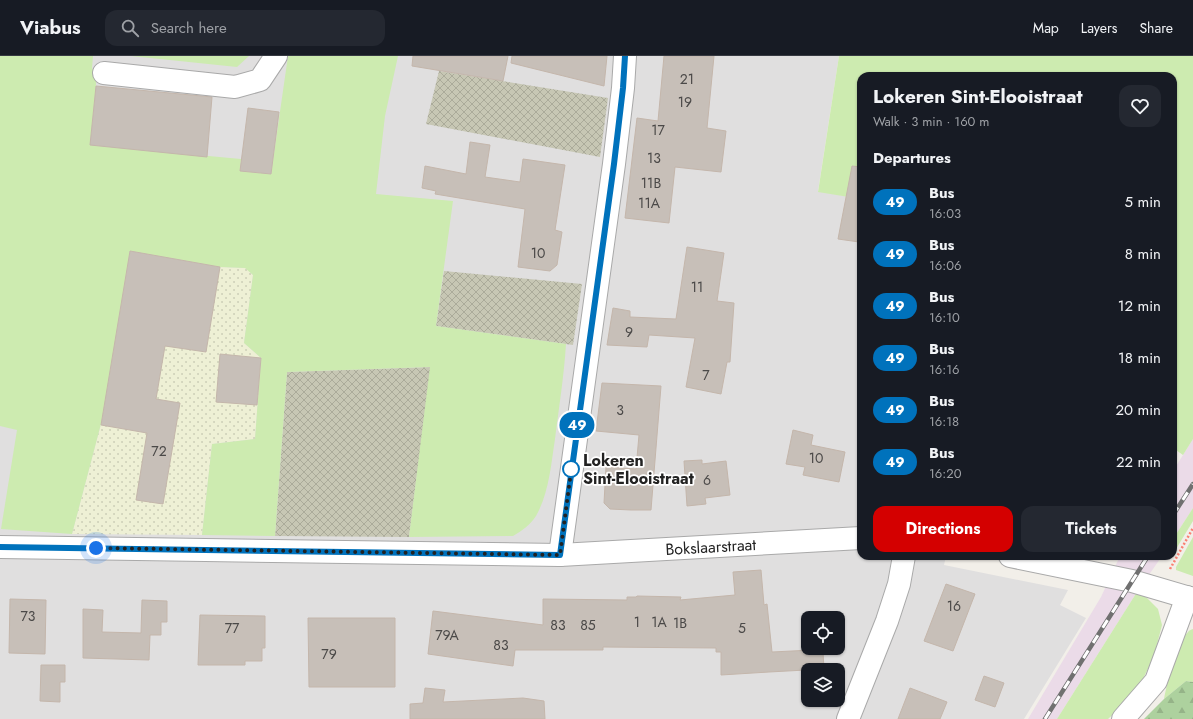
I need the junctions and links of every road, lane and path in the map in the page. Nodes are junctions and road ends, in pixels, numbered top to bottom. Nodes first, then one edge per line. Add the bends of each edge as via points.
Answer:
1 (276, 56) edge
2 (625, 56) edge
3 (104, 73) dead end
4 (1193, 528) edge
5 (857, 538) edge
6 (0, 547) edge
7 (560, 555) junction
8 (1177, 555) edge
9 (903, 560) edge
10 (1029, 560) edge
11 (1174, 560) edge
12 (1158, 588) junction
13 (1190, 598) edge
14 (848, 719) edge
15 (1123, 719) edge

1 - 3 street via 260,80 235,87
2 - 7 street via 623,88
4 - 8 path
5 - 7 street, Bokslaarstraat
6 - 7 street, Bokslaarstraat
9 - 14 street via 899,584 887,621
10 - 12 street
11 - 12 path
12 - 13 street
13 - 15 street via 1156,681

